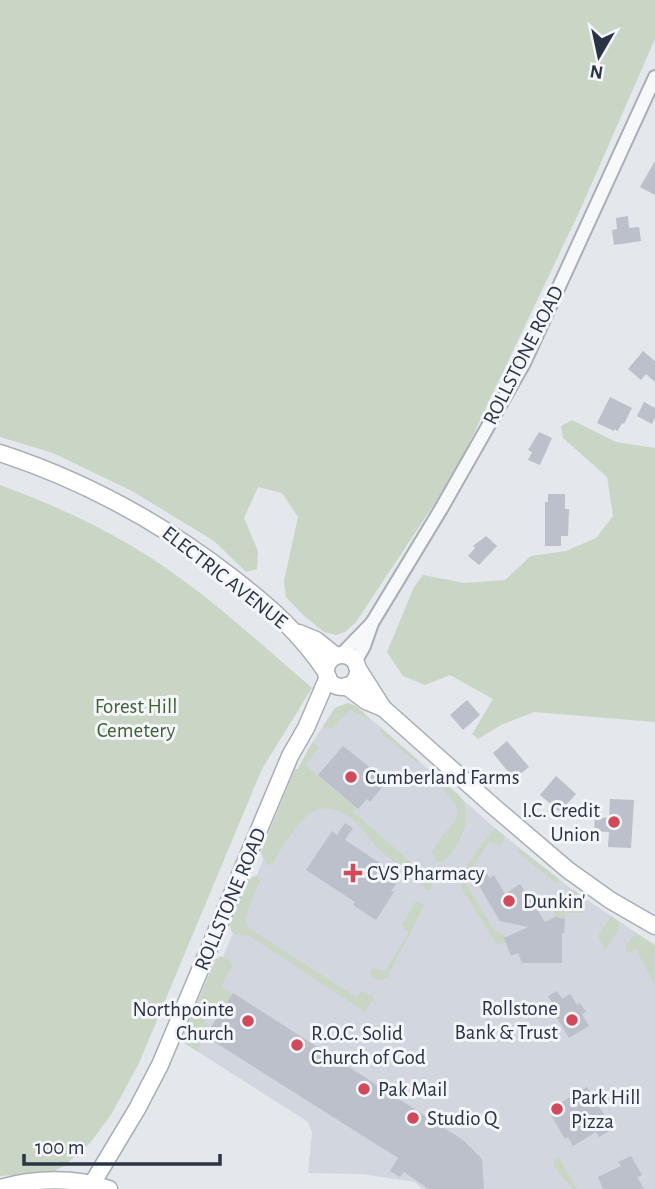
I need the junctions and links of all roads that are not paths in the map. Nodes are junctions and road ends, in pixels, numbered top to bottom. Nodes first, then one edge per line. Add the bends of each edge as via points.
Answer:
1 (655, 77) edge
2 (0, 453) edge
3 (297, 633) junction
4 (348, 660) junction
5 (327, 675) junction
6 (344, 686) junction
7 (383, 708) junction
8 (306, 728) junction
9 (655, 926) edge
10 (92, 1184) junction
11 (9, 1187) edge
12 (110, 1189) edge

1 - 4 street, ROLLSTONE ROAD via 524,363 372,623 364,646
2 - 3 main road, ELECTRIC AVENUE via 74,481 146,518 206,558
3 - 4 main road, ELECTRIC AVENUE
3 - 5 main road, ELECTRIC AVENUE
4 - 5 main road via 328,662
4 - 6 main road via 354,680
4 - 7 main road, ELECTRIC AVENUE
5 - 6 main road via 334,684
5 - 8 main road, ROLLSTONE ROAD
6 - 7 main road, ELECTRIC AVENUE
6 - 8 main road, ROLLSTONE ROAD
7 - 9 main road, ELECTRIC AVENUE via 568,870
8 - 10 main road, ROLLSTONE ROAD via 279,780 160,1065
10 - 11 main road via 67,1181
10 - 12 main road

